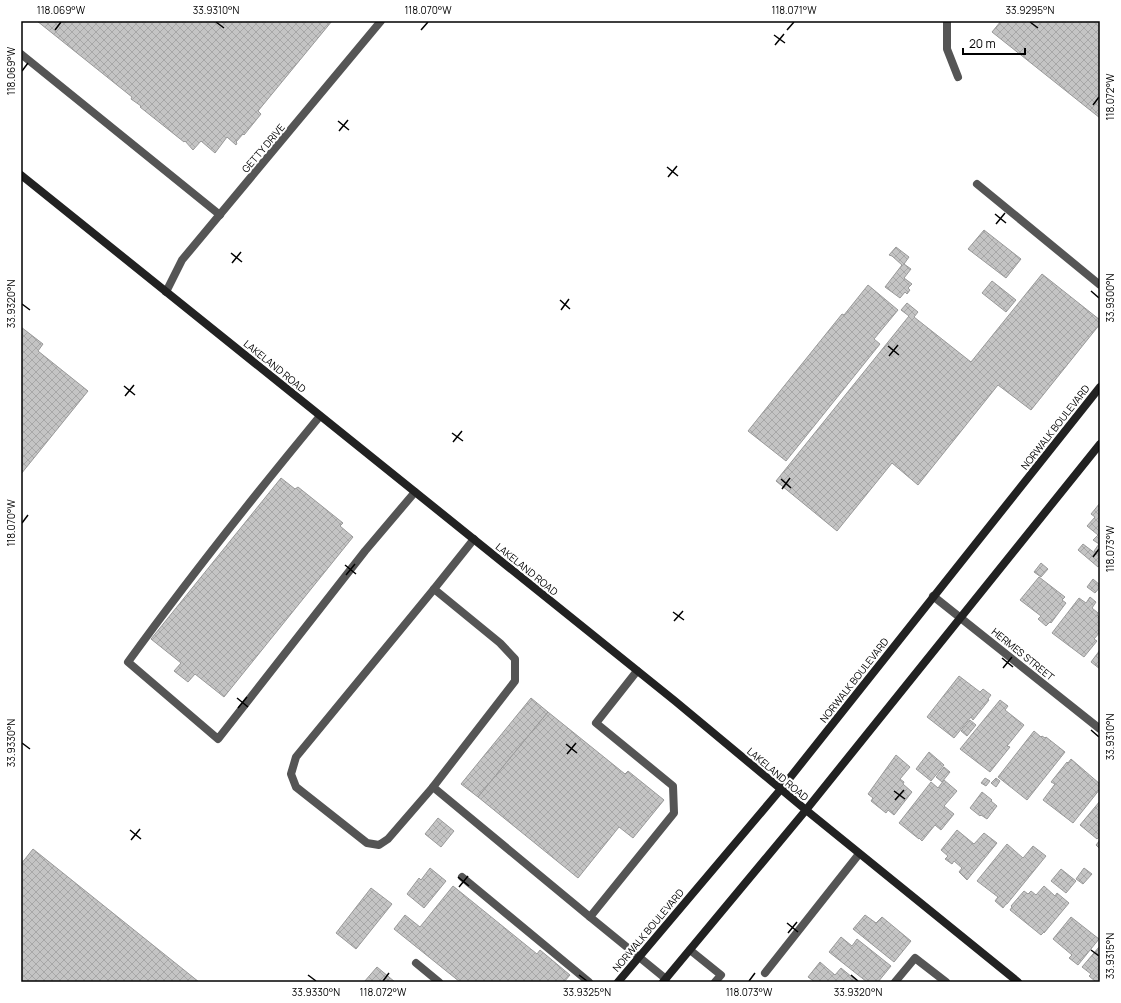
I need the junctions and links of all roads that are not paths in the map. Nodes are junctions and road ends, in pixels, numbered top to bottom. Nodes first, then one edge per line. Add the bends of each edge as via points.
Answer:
1 (381, 21) edge
2 (947, 21) edge
3 (21, 54) edge
4 (958, 77) dead end
5 (21, 175) edge
6 (977, 184) dead end
7 (220, 215) junction
8 (1100, 285) edge
9 (166, 292) junction
10 (1100, 386) edge
11 (320, 416) junction
12 (1100, 444) edge
13 (415, 492) junction
14 (474, 539) junction
15 (434, 589) junction
16 (933, 596) junction
17 (960, 617) junction
18 (637, 670) junction
19 (1100, 729) edge
20 (433, 787) junction
21 (781, 789) junction
22 (806, 810) junction
23 (859, 854) junction
24 (462, 877) dead end
25 (590, 917) junction
26 (690, 950) junction
27 (638, 957) junction
28 (416, 963) dead end
29 (765, 973) dead end
30 (665, 980) edge
31 (439, 982) edge
32 (589, 982) edge
33 (618, 982) edge
34 (716, 982) edge
35 (895, 982) edge
36 (946, 982) edge
37 (1018, 982) edge

1 - 7 street, GETTY DRIVE
2 - 4 street via 947,49
3 - 7 street
5 - 9 main road, LAKELAND ROAD
6 - 8 street
7 - 9 street, GETTY DRIVE via 182,260
9 - 11 main road, LAKELAND ROAD
10 - 16 main road, NORWALK BOULEVARD
11 - 13 main road, LAKELAND ROAD
11 - 13 street via 272,474 128,662 218,739 365,551
12 - 17 main road
13 - 14 main road, LAKELAND ROAD
14 - 15 street
14 - 18 main road, LAKELAND ROAD
15 - 20 street via 500,643 515,659 516,681
15 - 20 street via 296,757 291,774 296,787 367,844 379,845 388,839
16 - 17 street, HERMES STREET
16 - 21 main road, NORWALK BOULEVARD
17 - 19 street, HERMES STREET
17 - 22 main road
18 - 21 main road, LAKELAND ROAD
18 - 25 street via 596,723 673,786 674,813
20 - 25 street
21 - 22 main road, LAKELAND ROAD
21 - 27 main road, NORWALK BOULEVARD
22 - 23 main road, LAKELAND ROAD
22 - 26 main road
23 - 29 street
23 - 37 main road, LAKELAND ROAD
24 - 32 street
25 - 27 street
26 - 30 main road
26 - 34 street via 721,975
27 - 30 street
27 - 33 main road, NORWALK BOULEVARD
28 - 31 street
35 - 36 street via 915,958

